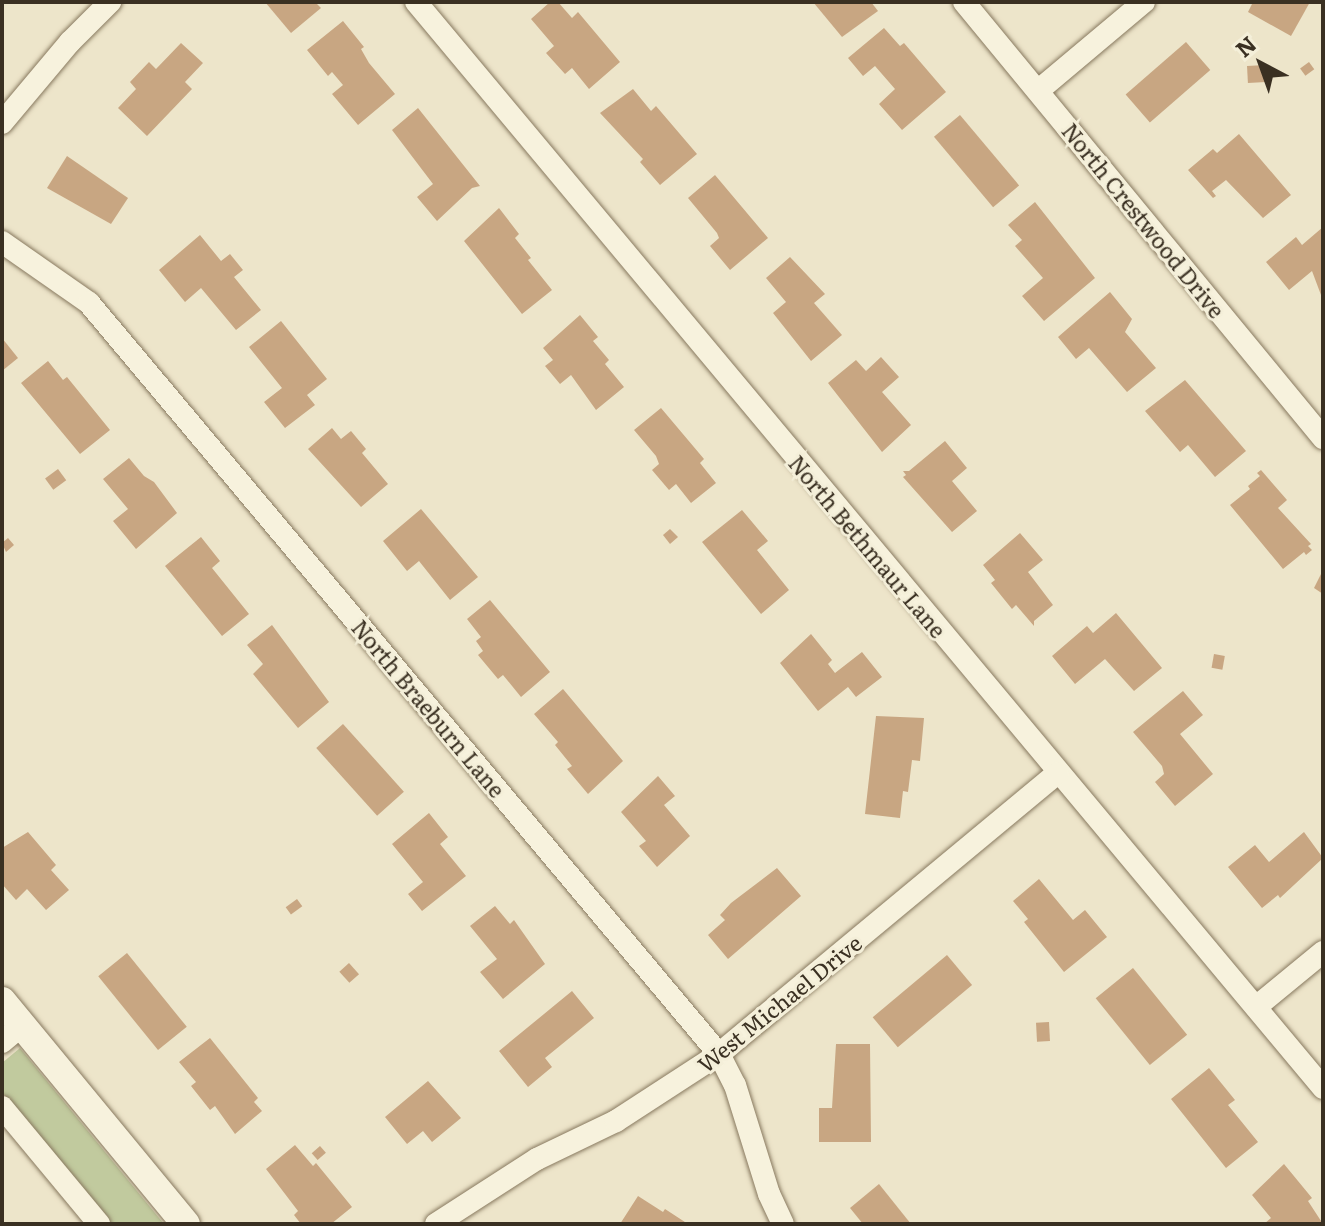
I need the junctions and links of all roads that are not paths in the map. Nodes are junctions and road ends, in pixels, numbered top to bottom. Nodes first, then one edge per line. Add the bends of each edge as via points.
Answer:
1 (110, 2) edge
2 (416, 2) edge
3 (964, 2) edge
4 (1144, 2) edge
5 (1039, 90) junction
6 (2, 123) edge
7 (2, 242) edge
8 (1323, 438) edge
9 (1057, 773) junction
10 (1323, 952) edge
11 (2, 1001) edge
12 (1256, 1007) junction
13 (12, 1034) edge
14 (719, 1054) junction
15 (1323, 1088) edge
16 (2, 1107) edge
17 (99, 1224) edge
18 (186, 1224) edge
19 (436, 1224) edge
20 (783, 1224) edge

1 - 6 street
2 - 9 street, North Bethmaur Lane
3 - 5 street, North Crestwood Drive
4 - 5 street
5 - 8 street, North Crestwood Drive
7 - 14 street, North Braeburn Lane via 89,303
9 - 12 street, North Bethmaur Lane
9 - 14 street, West Michael Drive
10 - 12 street
11 - 13 street
12 - 15 street, North Bethmaur Lane
13 - 18 street
14 - 19 street, West Michael Drive via 616,1121 537,1159
14 - 20 street, North Braeburn Lane via 735,1085
16 - 17 street

